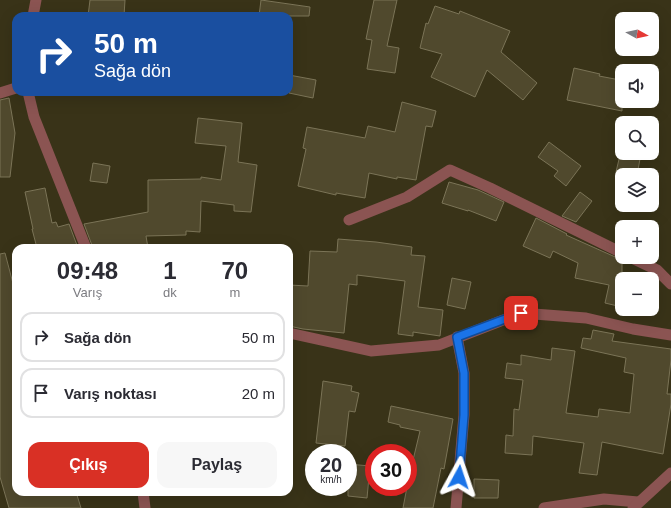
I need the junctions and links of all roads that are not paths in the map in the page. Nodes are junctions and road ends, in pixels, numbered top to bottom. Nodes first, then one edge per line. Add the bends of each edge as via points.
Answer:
1 (36, 0) edge
2 (34, 12) edge
3 (12, 90) edge
4 (0, 94) edge
5 (29, 96) edge
6 (349, 220) dead end
7 (84, 244) edge
8 (615, 250) edge
9 (645, 264) edge
10 (671, 284) edge
11 (293, 334) edge
12 (671, 335) edge
13 (457, 337) junction
14 (671, 473) edge
15 (144, 496) edge
16 (635, 505) edge
17 (145, 508) edge
18 (456, 508) edge
19 (544, 508) edge

1 - 2 street
3 - 4 street
5 - 7 street via 34,118
6 - 8 street via 407,198 450,170
9 - 10 street via 657,270
11 - 13 street via 371,351 439,345
12 - 13 street via 586,318 521,313
13 - 18 street via 464,373 464,415
14 - 16 street
15 - 17 street
16 - 19 street via 604,499

